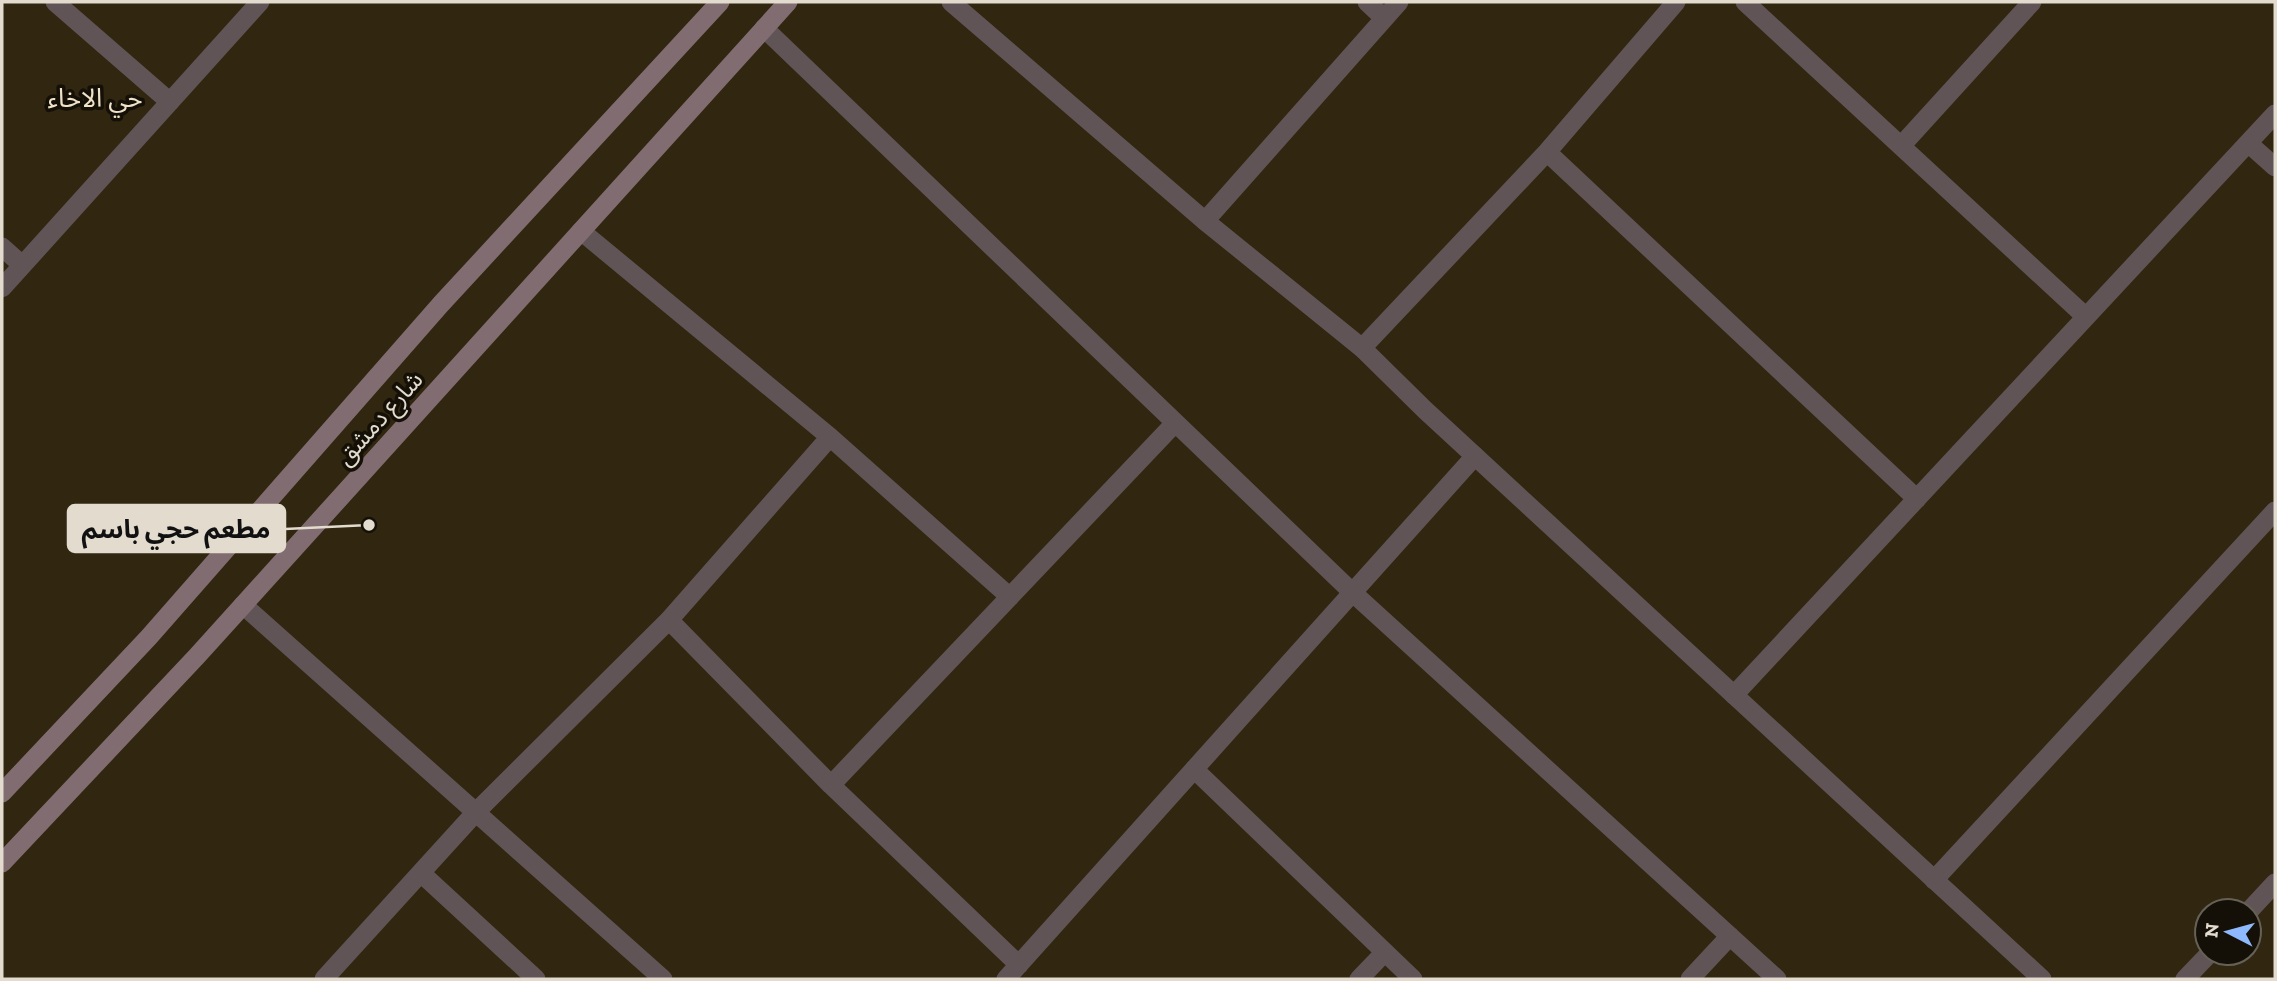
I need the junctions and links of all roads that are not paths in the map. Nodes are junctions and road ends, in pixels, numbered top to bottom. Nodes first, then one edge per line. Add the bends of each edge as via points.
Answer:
1 (55, 2) edge
2 (260, 2) edge
3 (720, 2) edge
4 (788, 2) edge
5 (950, 2) edge
6 (1367, 2) edge
7 (1399, 2) edge
8 (1676, 2) edge
9 (1745, 2) edge
10 (2032, 2) edge
11 (1384, 18) junction
12 (764, 28) junction
13 (170, 102) junction
14 (2275, 114) edge
15 (2248, 143) junction
16 (1901, 146) junction
17 (1547, 152) junction
18 (2275, 167) edge
19 (1205, 221) junction
20 (580, 232) junction
21 (2, 247) edge
22 (22, 265) junction
23 (2, 288) edge
24 (2086, 317) junction
25 (1362, 348) junction
26 (1175, 423) junction
27 (830, 437) junction
28 (1475, 456) junction
29 (1917, 499) junction
30 (2275, 510) edge
31 (1352, 592) junction
32 (1010, 597) junction
33 (243, 605) junction
34 (670, 620) junction
35 (1734, 695) junction
36 (1194, 769) junction
37 (831, 785) junction
38 (2, 793) edge
39 (476, 813) junction
40 (2, 863) edge
41 (421, 873) junction
42 (1934, 880) junction
43 (2275, 883) edge
44 (2262, 897) edge
45 (1730, 936) junction
46 (1385, 953) junction
47 (1012, 972) edge
48 (324, 979) edge
49 (536, 979) edge
50 (663, 979) edge
51 (1359, 979) edge
52 (1413, 979) edge
53 (1690, 979) edge
54 (1777, 979) edge
55 (2042, 979) edge

1 - 13 street
2 - 13 street
3 - 38 main road, شارع دمشق via 441,304 149,637
4 - 12 main road, شارع دمشق
5 - 19 street
6 - 11 street
7 - 11 street
8 - 17 street
9 - 16 street
10 - 16 street
11 - 19 street
12 - 20 main road, شارع دمشق
12 - 26 street
13 - 22 street
14 - 15 street
15 - 18 street
15 - 24 street
16 - 24 street
17 - 25 street
17 - 29 street
19 - 25 street
20 - 27 street
20 - 33 main road, شارع دمشق
21 - 22 street
22 - 23 street
24 - 29 street
25 - 28 street
26 - 31 street
26 - 32 street
27 - 32 street
27 - 34 street
28 - 31 street
28 - 35 street
29 - 35 street
30 - 42 street
31 - 36 street
31 - 45 street
32 - 37 street
33 - 39 street
33 - 40 main road, شارع دمشق
34 - 37 street
34 - 39 street
35 - 42 street
36 - 46 street
36 - 47 street
37 - 47 street
39 - 41 street
39 - 50 street
41 - 48 street
41 - 49 street
42 - 55 street
43 - 44 street
45 - 53 street
45 - 54 street
46 - 51 street
46 - 52 street

